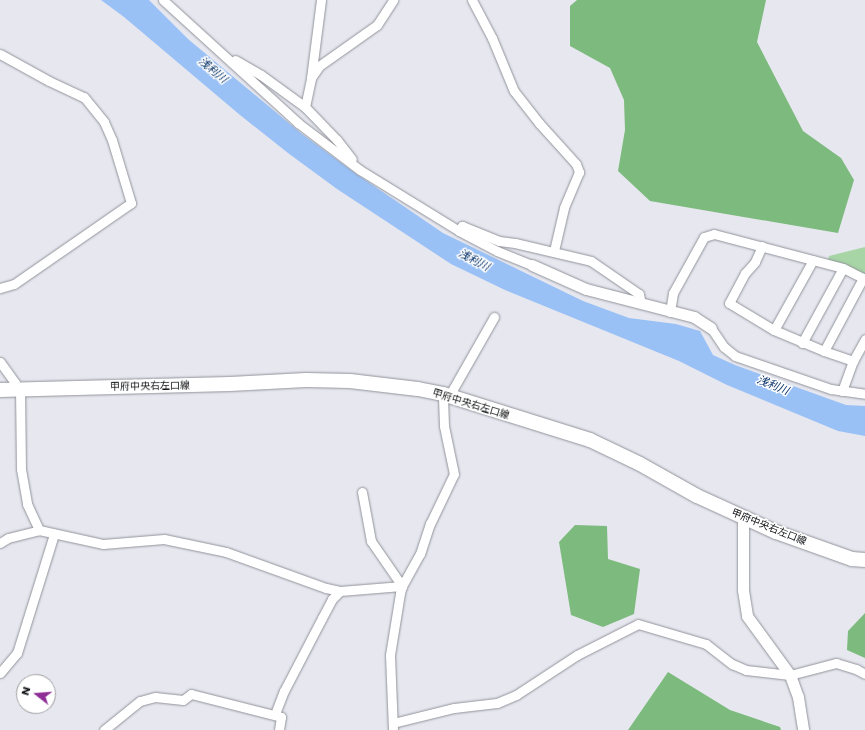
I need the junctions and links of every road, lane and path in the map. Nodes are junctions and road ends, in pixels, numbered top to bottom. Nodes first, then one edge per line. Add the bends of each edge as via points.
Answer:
1 (163, 0) edge
2 (321, 0) edge
3 (393, 0) edge
4 (472, 0) edge
5 (221, 53) junction
6 (0, 54) edge
7 (311, 78) junction
8 (305, 107) junction
9 (360, 170) junction
10 (458, 231) junction
11 (762, 246) junction
12 (554, 251) junction
13 (813, 260) junction
14 (532, 265) joint
15 (843, 268) junction
16 (864, 279) edge
17 (0, 288) edge
18 (641, 304) junction
19 (670, 312) junction
20 (494, 317) dead end
21 (711, 328) joint
22 (774, 330) junction
23 (802, 343) junction
24 (864, 343) edge
25 (824, 351) junction
26 (854, 360) junction
27 (0, 362) edge
28 (18, 389) junction
29 (0, 390) edge
30 (842, 391) junction
31 (865, 394) edge
32 (446, 395) junction
33 (362, 492) dead end
34 (743, 517) junction
35 (39, 530) junction
36 (54, 534) junction
37 (0, 543) edge
38 (865, 560) edge
39 (402, 586) junction
40 (340, 591) junction
41 (0, 672) edge
42 (865, 674) edge
43 (790, 675) junction
44 (275, 714) junction
45 (393, 727) edge
46 (104, 730) edge
47 (279, 730) edge
48 (803, 730) edge

1 - 5 street
2 - 7 street
3 - 7 street via 377,25 319,66
4 - 12 street via 492,38 514,91 576,164 579,172 564,208
5 - 8 street via 261,75
5 - 9 street via 298,123
6 - 17 street via 49,82 84,97 104,122 112,140 131,203 14,284
7 - 8 street
8 - 9 street via 337,140
9 - 10 street
10 - 12 street via 462,226 499,241
10 - 14 street
11 - 13 street
11 - 19 street via 714,234 704,237 673,293
11 - 22 street via 729,304
12 - 18 street via 591,261 639,294
13 - 15 street
13 - 22 street
14 - 18 street via 586,289
15 - 16 street
15 - 23 street
16 - 25 street
18 - 19 street
19 - 21 street via 694,317
20 - 32 street
21 - 30 street via 724,347 735,356
22 - 23 street
23 - 25 street
24 - 26 street
25 - 26 street
26 - 30 street
27 - 28 street
28 - 29 main road, 甲府中央右左口線
28 - 32 main road, 甲府中央右左口線 via 306,380 350,381
28 - 35 street via 21,470 27,504
30 - 31 street
32 - 34 main road, 甲府中央右左口線 via 590,440
32 - 39 street via 444,426 454,474 430,524 420,554
33 - 39 street via 371,541
34 - 38 main road, 甲府中央右左口線 via 776,532
34 - 43 street via 743,590 747,616
35 - 36 street
35 - 37 street via 8,538
36 - 40 street via 103,544 164,539 188,543 226,552
36 - 41 street via 17,653
39 - 40 street
39 - 45 street via 390,655
40 - 44 street via 332,599 284,691
42 - 43 street via 836,663
43 - 45 street via 746,670 732,664 706,644 638,624 567,660 516,695 497,703 454,708
43 - 48 street via 798,697
44 - 46 street via 191,694 183,700 155,697 140,701
44 - 47 street via 281,717

